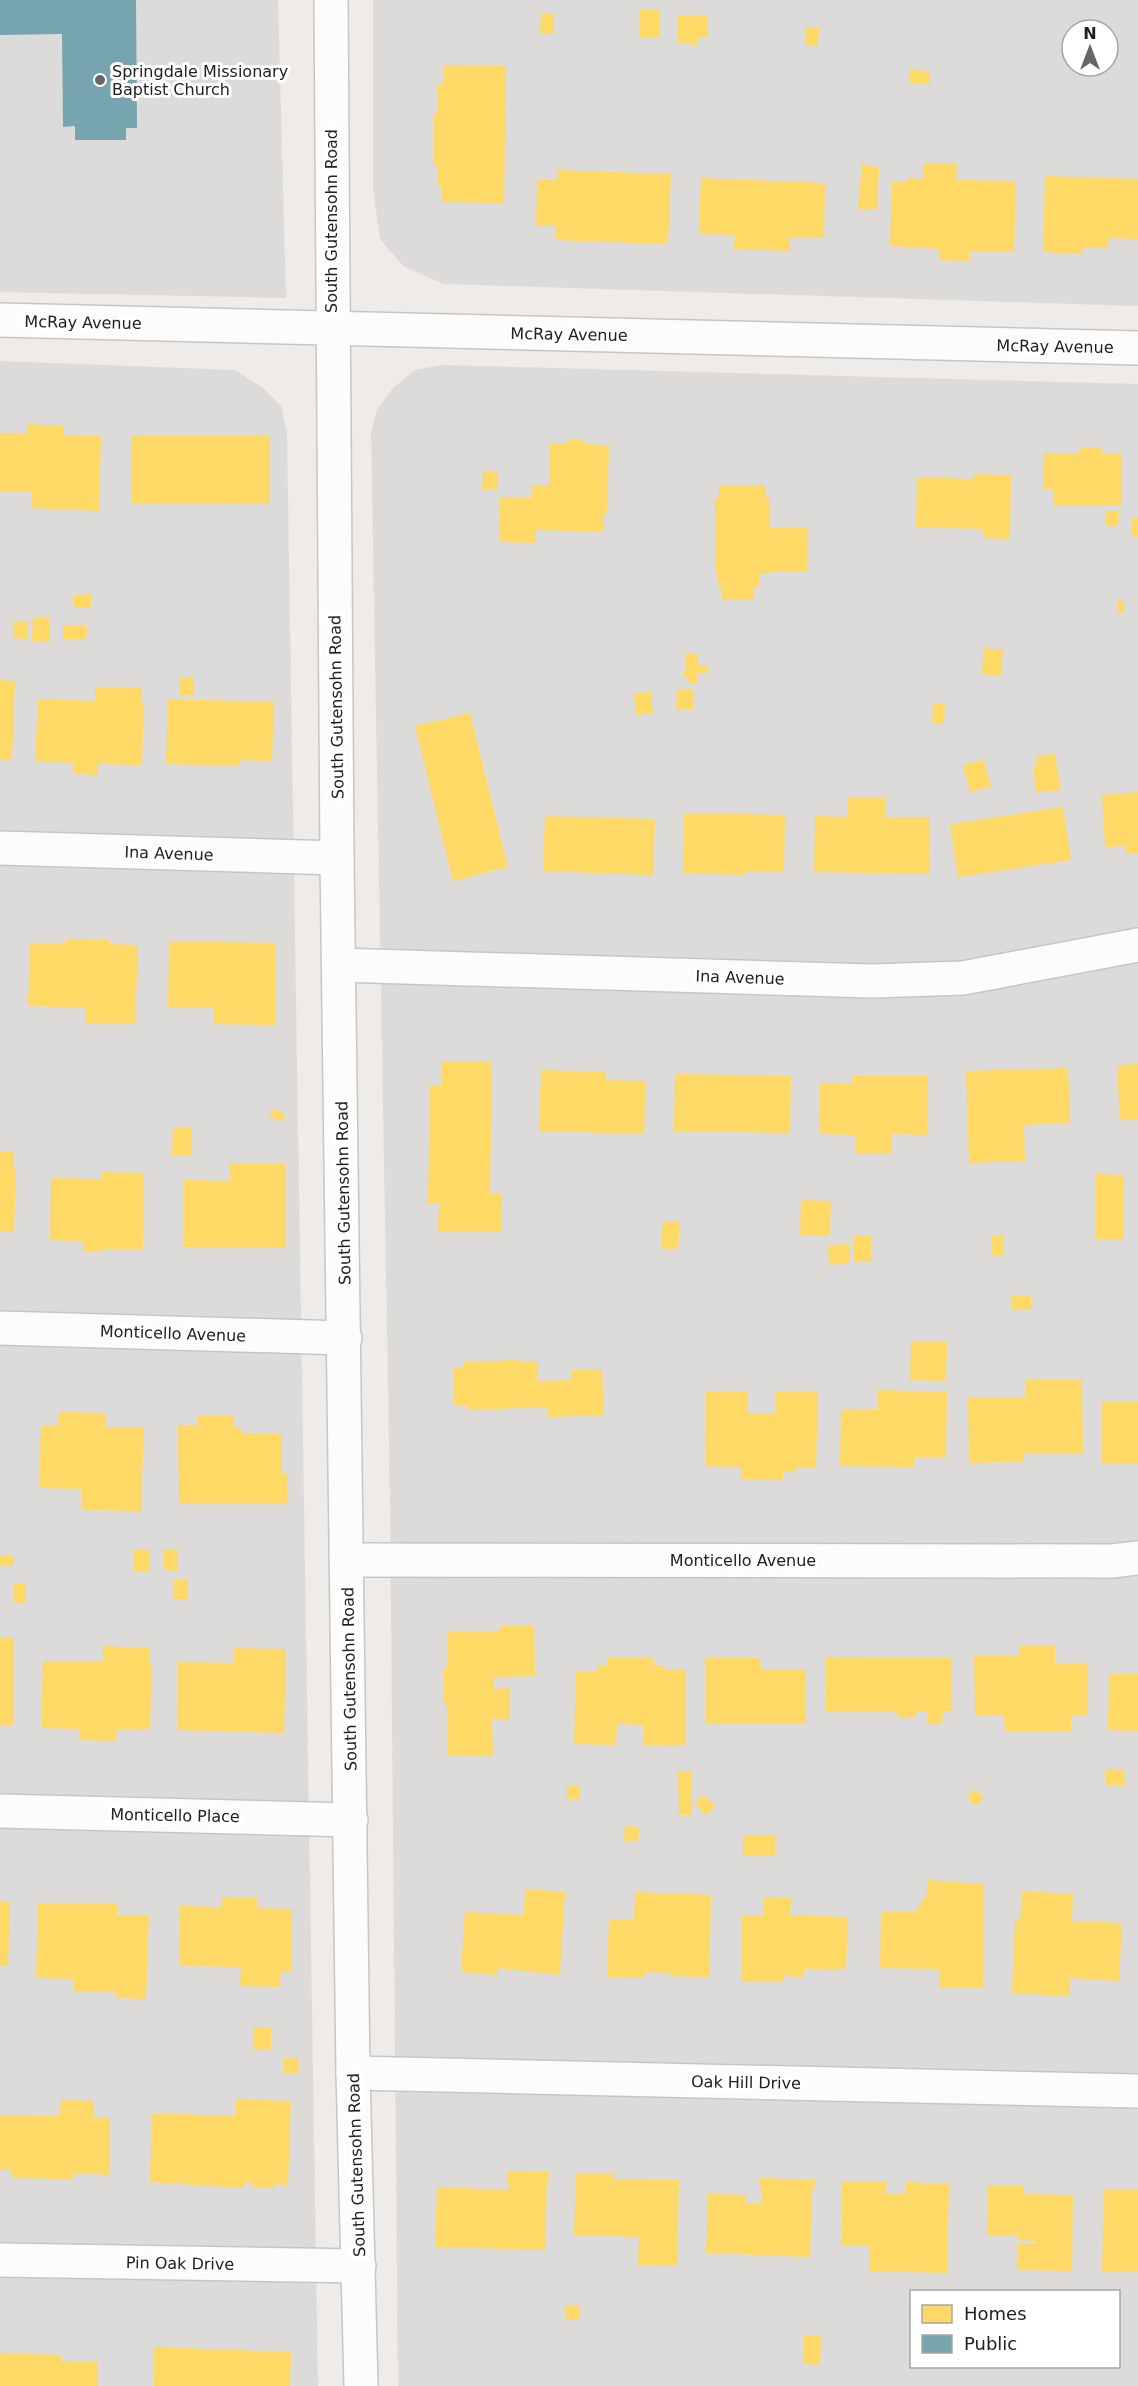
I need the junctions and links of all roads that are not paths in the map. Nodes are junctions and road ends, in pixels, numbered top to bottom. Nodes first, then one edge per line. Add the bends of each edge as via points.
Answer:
1 (331, 0) edge
2 (0, 320) edge
3 (332, 328) junction
4 (1138, 348) edge
5 (0, 848) edge
6 (338, 858) junction
7 (1138, 945) edge
8 (339, 965) junction
9 (0, 1328) edge
10 (345, 1338) junction
11 (1138, 1558) edge
12 (348, 1560) junction
13 (0, 1811) edge
14 (351, 1820) junction
15 (353, 2073) junction
16 (1138, 2091) edge
17 (0, 2260) edge
18 (359, 2266) junction
19 (361, 2386) edge

1 - 3 street, South Gutensohn Road
2 - 3 street, McRay Avenue
3 - 4 street, McRay Avenue
3 - 6 street, South Gutensohn Road
5 - 6 street, Ina Avenue
6 - 8 street, South Gutensohn Road
7 - 8 street, Ina Avenue via 963,978 872,981
8 - 10 street, South Gutensohn Road
9 - 10 street, Monticello Avenue
10 - 12 street, South Gutensohn Road
11 - 12 street, Monticello Avenue
12 - 14 street, South Gutensohn Road
13 - 14 street, Monticello Place
14 - 15 street, South Gutensohn Road
15 - 16 street, Oak Hill Drive
15 - 18 street, South Gutensohn Road
17 - 18 street, Pin Oak Drive
18 - 19 street, South Gutensohn Road

